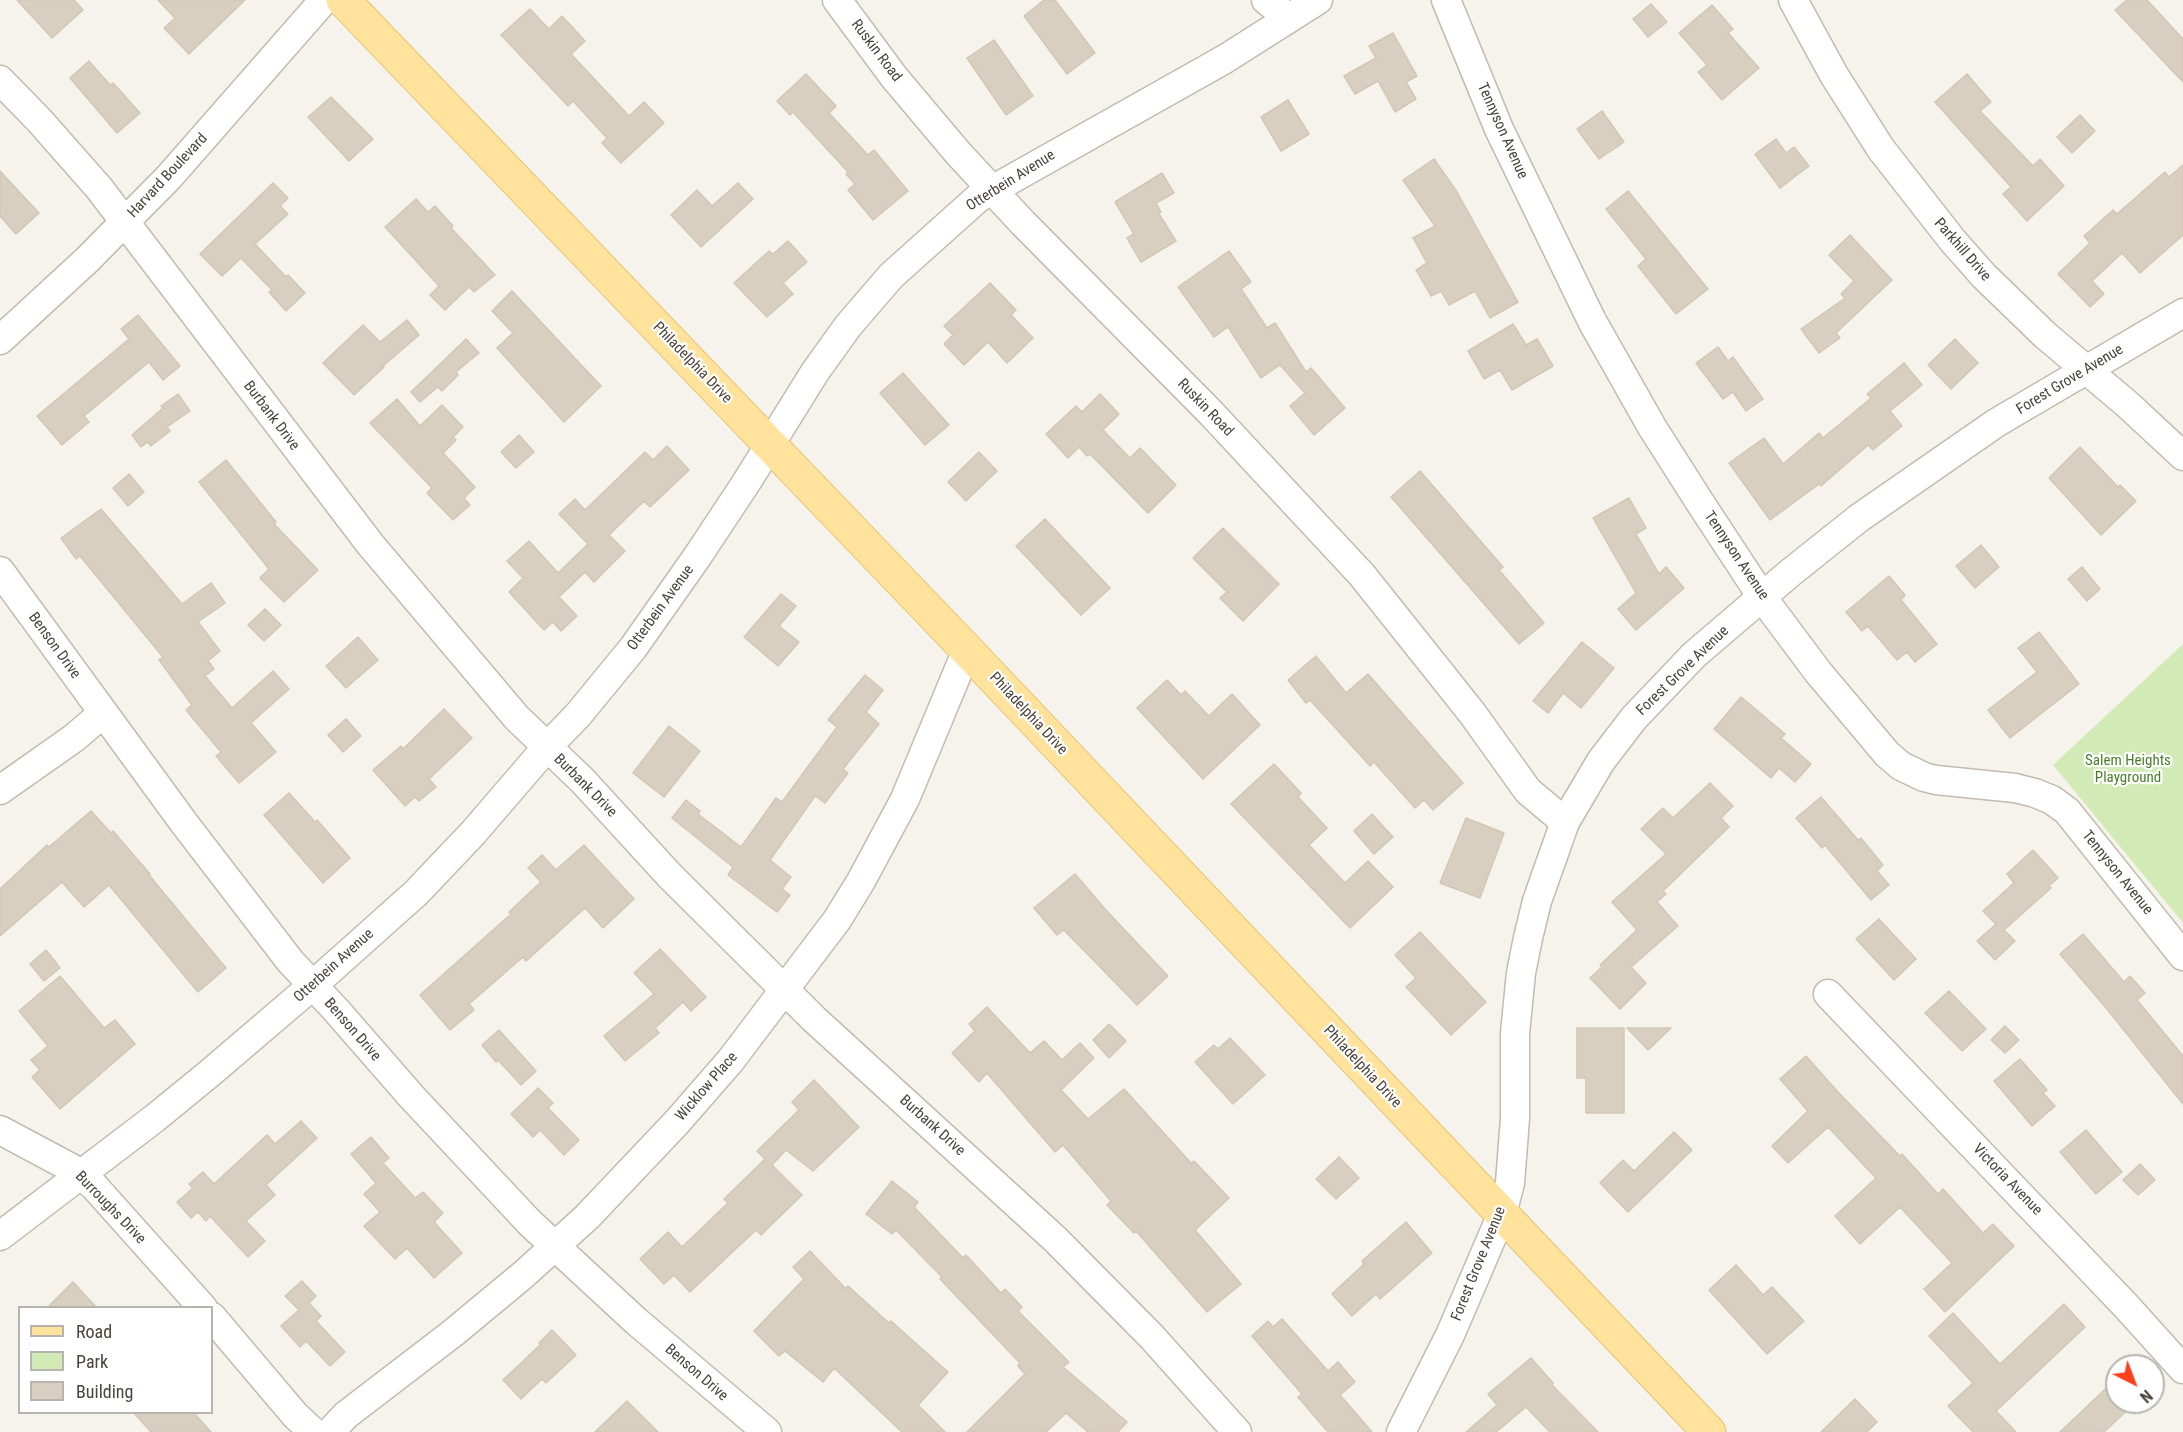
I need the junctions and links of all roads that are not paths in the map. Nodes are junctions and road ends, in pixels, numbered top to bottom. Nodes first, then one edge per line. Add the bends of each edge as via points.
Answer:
1 (324, 0) edge
2 (343, 0) edge
3 (837, 0) edge
4 (1266, 0) edge
5 (1318, 0) edge
6 (1446, 0) edge
7 (1793, 0) edge
8 (1289, 18) junction
9 (0, 80) edge
10 (992, 190) junction
11 (125, 222) junction
12 (2183, 313) edge
13 (0, 340) edge
14 (2086, 369) junction
15 (770, 444) junction
16 (2183, 456) edge
17 (0, 572) edge
18 (1762, 597) junction
19 (967, 650) junction
20 (102, 714) junction
21 (547, 747) junction
22 (0, 790) edge
23 (1565, 822) junction
24 (2183, 956) edge
25 (313, 985) junction
26 (784, 990) junction
27 (1828, 994) dead end
28 (0, 1130) edge
29 (81, 1175) junction
30 (1502, 1214) junction
31 (0, 1236) edge
32 (555, 1246) junction
33 (201, 1306) edge
34 (213, 1318) edge
35 (2183, 1369) edge
36 (313, 1432) edge
37 (330, 1432) edge
38 (766, 1432) edge
39 (1237, 1432) edge
40 (1401, 1432) edge
41 (1709, 1432) edge

1 - 11 street, Harvard Boulevard
2 - 15 main road, Philadelphia Drive
3 - 10 street, Ruskin Road via 894,76
4 - 8 street
5 - 8 street, Otterbein Avenue
6 - 18 street, Tennyson Avenue via 1499,129 1592,321 1652,426
7 - 14 street, Parkhill Drive via 1881,149 1953,241 2045,335
8 - 10 street, Otterbein Avenue via 1225,59
9 - 11 street, Burbank Drive via 54,136
10 - 15 street, Otterbein Avenue via 953,219 891,276 814,372
10 - 23 street, Ruskin Road via 1211,413 1362,575 1472,713 1528,791
11 - 13 street, Harvard Boulevard
11 - 21 street, Burbank Drive via 370,544 517,718
12 - 14 street, Forest Grove Avenue
14 - 16 street, Parkhill Drive
14 - 18 street, Forest Grove Avenue via 1996,423 1859,518
15 - 19 main road, Philadelphia Drive
15 - 21 street, Otterbein Avenue via 633,648
17 - 20 street, Benson Drive
18 - 23 street, Forest Grove Avenue via 1688,662 1634,718 1601,761
18 - 24 street, Tennyson Avenue via 1818,672 1901,766 1936,780 2015,788 2052,800 2067,811
19 - 26 street, Wicklow Place via 934,734 884,841 837,920
19 - 30 main road, Philadelphia Drive
20 - 22 street
20 - 25 street, Benson Drive via 290,961
21 - 25 street, Otterbein Avenue via 416,893
21 - 26 street, Burbank Drive
23 - 30 street, Forest Grove Avenue via 1537,901 1521,973 1510,1183
25 - 29 street, Otterbein Avenue
25 - 32 street, Benson Drive via 411,1096
26 - 32 street, Wicklow Place via 677,1122
26 - 39 street, Burbank Drive via 1055,1239 1152,1337
27 - 35 street, Victoria Avenue
28 - 29 street, Burroughs Drive
29 - 31 street, Otterbein Avenue
29 - 33 street, Burroughs Drive
30 - 40 street, Forest Grove Avenue via 1450,1335
30 - 41 main road, Philadelphia Drive
32 - 37 street, Wicklow Place
32 - 38 street, Benson Drive
34 - 36 street

